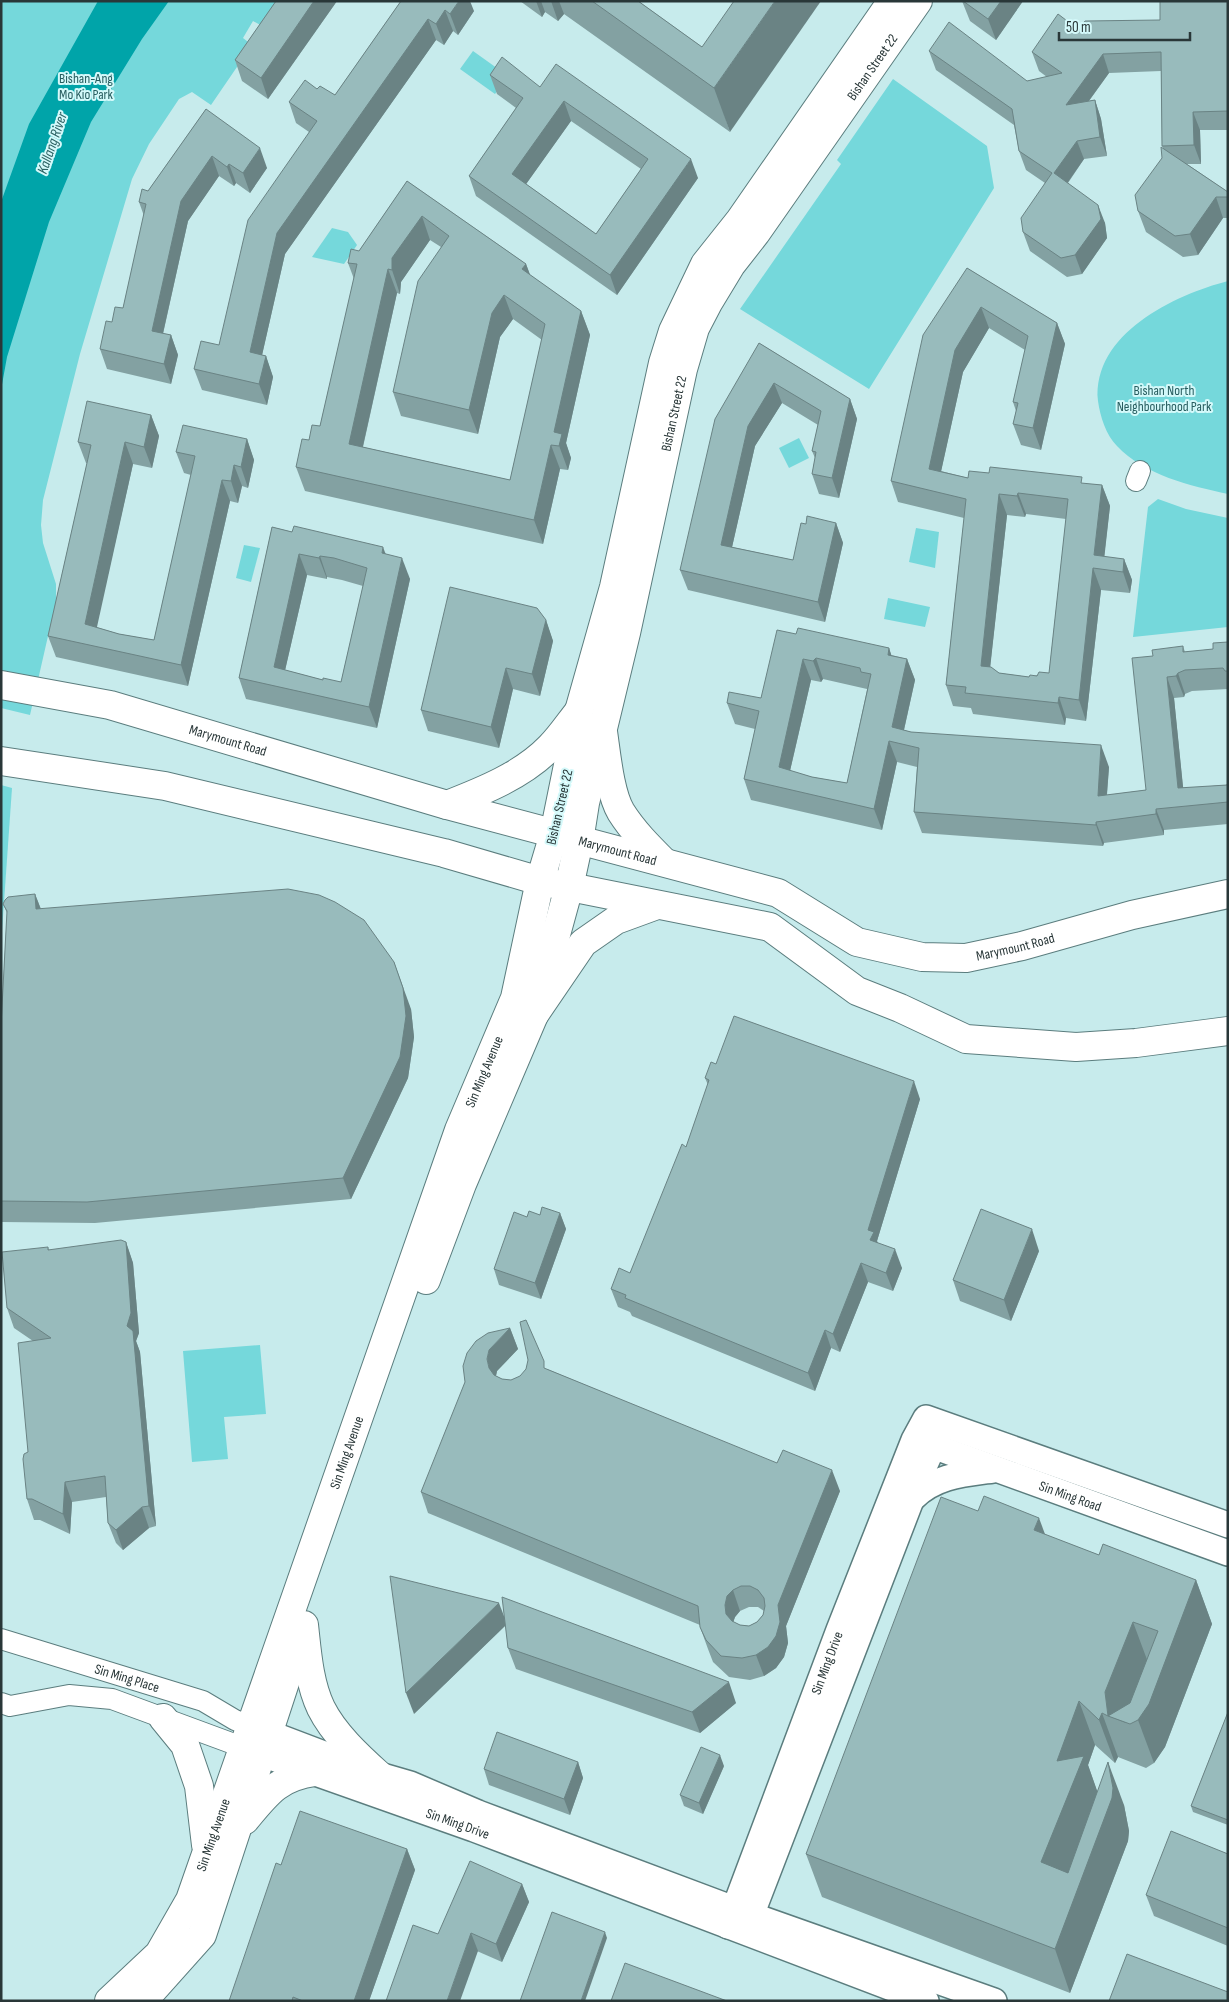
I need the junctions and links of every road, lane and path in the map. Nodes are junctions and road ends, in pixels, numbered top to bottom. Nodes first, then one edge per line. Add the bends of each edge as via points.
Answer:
1 (892, 1) edge
2 (918, 1) edge
3 (13, 688) edge
4 (579, 711) junction
5 (602, 725) junction
6 (8, 761) edge
7 (447, 805) junction
8 (567, 838) junction
9 (664, 862) junction
10 (540, 881) junction
11 (569, 888) junction
12 (1228, 894) edge
13 (657, 905) junction
14 (534, 1014) junction
15 (1228, 1031) edge
16 (929, 1432) junction
17 (999, 1469) junction
18 (913, 1498) junction
19 (1228, 1525) edge
20 (1228, 1553) edge
21 (304, 1625) junction
22 (1, 1639) edge
23 (1, 1703) edge
24 (164, 1718) junction
25 (256, 1740) junction
26 (315, 1772) junction
27 (379, 1776) junction
28 (232, 1840) junction
29 (206, 1854) junction
30 (739, 1921) junction
31 (109, 2001) edge
32 (143, 2001) edge
33 (926, 2001) edge
34 (994, 2001) edge

1 - 4 main road, Bishan Street 22 via 740,220 705,264 673,331 663,363 614,587
2 - 5 main road, Bishan Street 22 via 731,265 695,328 683,369 628,625
3 - 7 main road, Marymount Road via 110,705
4 - 7 main road via 550,747 520,770
4 - 8 main road, Bishan Street 22
5 - 8 main road, Bishan Street 22
5 - 9 main road via 610,776 620,810 639,837
6 - 10 main road via 164,786 444,854
7 - 8 main road, Marymount Road
8 - 9 main road, Marymount Road
8 - 10 main road, Bishan Street 22
8 - 11 main road, Bishan Street 22
9 - 12 main road, Marymount Road via 778,893 857,942 922,957 966,958
10 - 11 main road
10 - 25 main road, Sin Ming Avenue via 515,998 459,1130
11 - 13 main road
11 - 14 main road, Sin Ming Avenue
13 - 14 main road via 616,920 583,943
13 - 15 main road via 770,927 857,991 966,1039 1076,1047
14 - 21 main road, Sin Ming Avenue via 462,1184
16 - 17 street, Sin Ming Road
16 - 18 street, Sin Ming Drive
16 - 19 street, Sin Ming Road
16 - 30 street, Sin Ming Drive
17 - 18 street via 938,1480
17 - 20 street, Sin Ming Road
18 - 30 street, Sin Ming Drive
21 - 25 main road, Sin Ming Avenue
21 - 27 main road via 312,1679 322,1709 348,1746
22 - 25 street, Sin Ming Place via 203,1701 236,1720
23 - 24 street, Sin Ming Place via 10,1706 69,1695 112,1699
24 - 25 street, Sin Ming Place
24 - 29 main road via 185,1745 199,1786
25 - 26 street, Sin Ming Drive
25 - 27 street, Sin Ming Drive
25 - 28 main road, Sin Ming Avenue
25 - 29 main road, Sin Ming Avenue
26 - 28 main road via 295,1775 271,1790
26 - 30 street, Sin Ming Drive
27 - 30 street, Sin Ming Drive via 410,1784
28 - 32 main road, Sin Ming Avenue via 202,1936
29 - 31 main road, Sin Ming Avenue via 190,1900 159,1954
30 - 33 street, Sin Ming Drive
30 - 34 street, Sin Ming Drive

